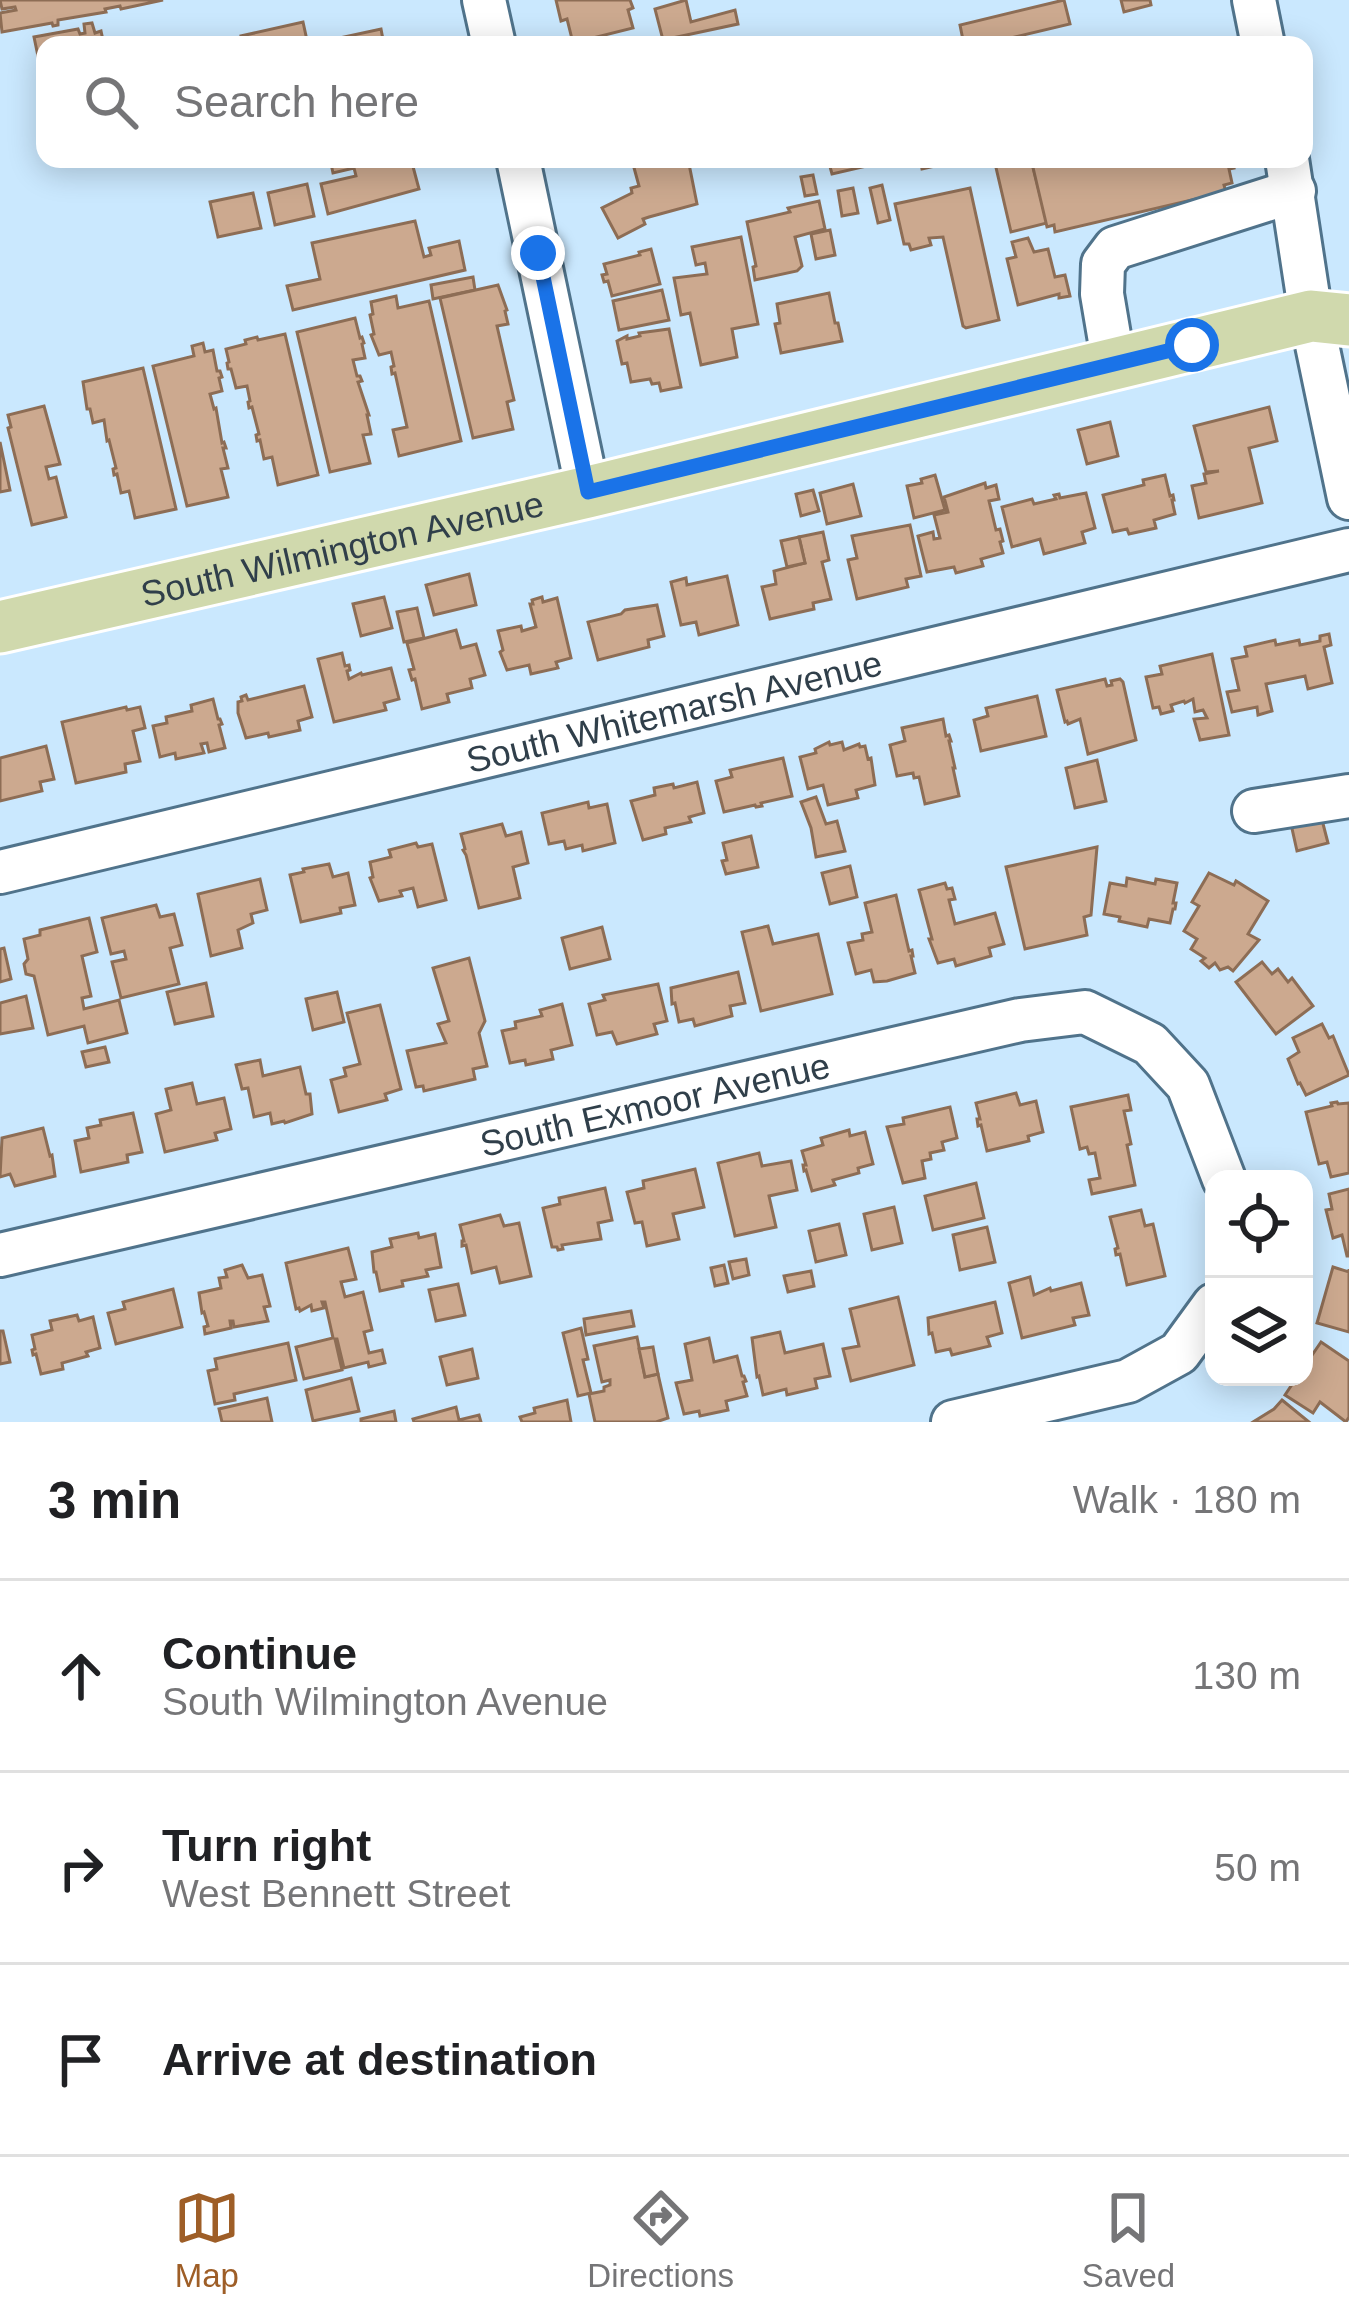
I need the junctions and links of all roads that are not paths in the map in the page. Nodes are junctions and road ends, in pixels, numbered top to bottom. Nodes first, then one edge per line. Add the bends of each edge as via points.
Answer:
1 (484, 0) edge
2 (1254, 0) edge
3 (492, 36) edge
4 (1261, 36) edge
5 (520, 168) edge
6 (1291, 175) edge
7 (1336, 308) edge
8 (1114, 365) junction
9 (588, 492) junction
10 (1349, 498) edge
11 (1349, 550) edge
12 (0, 627) edge
13 (1349, 796) edge
14 (1254, 811) dead end
15 (0, 872) edge
16 (1221, 1170) edge
17 (0, 1255) edge
18 (1205, 1317) edge
19 (953, 1422) edge

1 - 3 street
2 - 4 street
5 - 9 street
6 - 7 street
6 - 8 street via 1115,248 1103,264 1102,293
7 - 8 main road, South Wilmington Avenue
7 - 10 street
8 - 9 main road, South Wilmington Avenue
9 - 12 main road, South Wilmington Avenue
11 - 15 street, South Whitemarsh Avenue
13 - 14 street
16 - 17 street, South Exmoor Avenue via 1188,1085 1150,1044 1085,1012 1020,1020
18 - 19 street via 1179,1353 1128,1381

